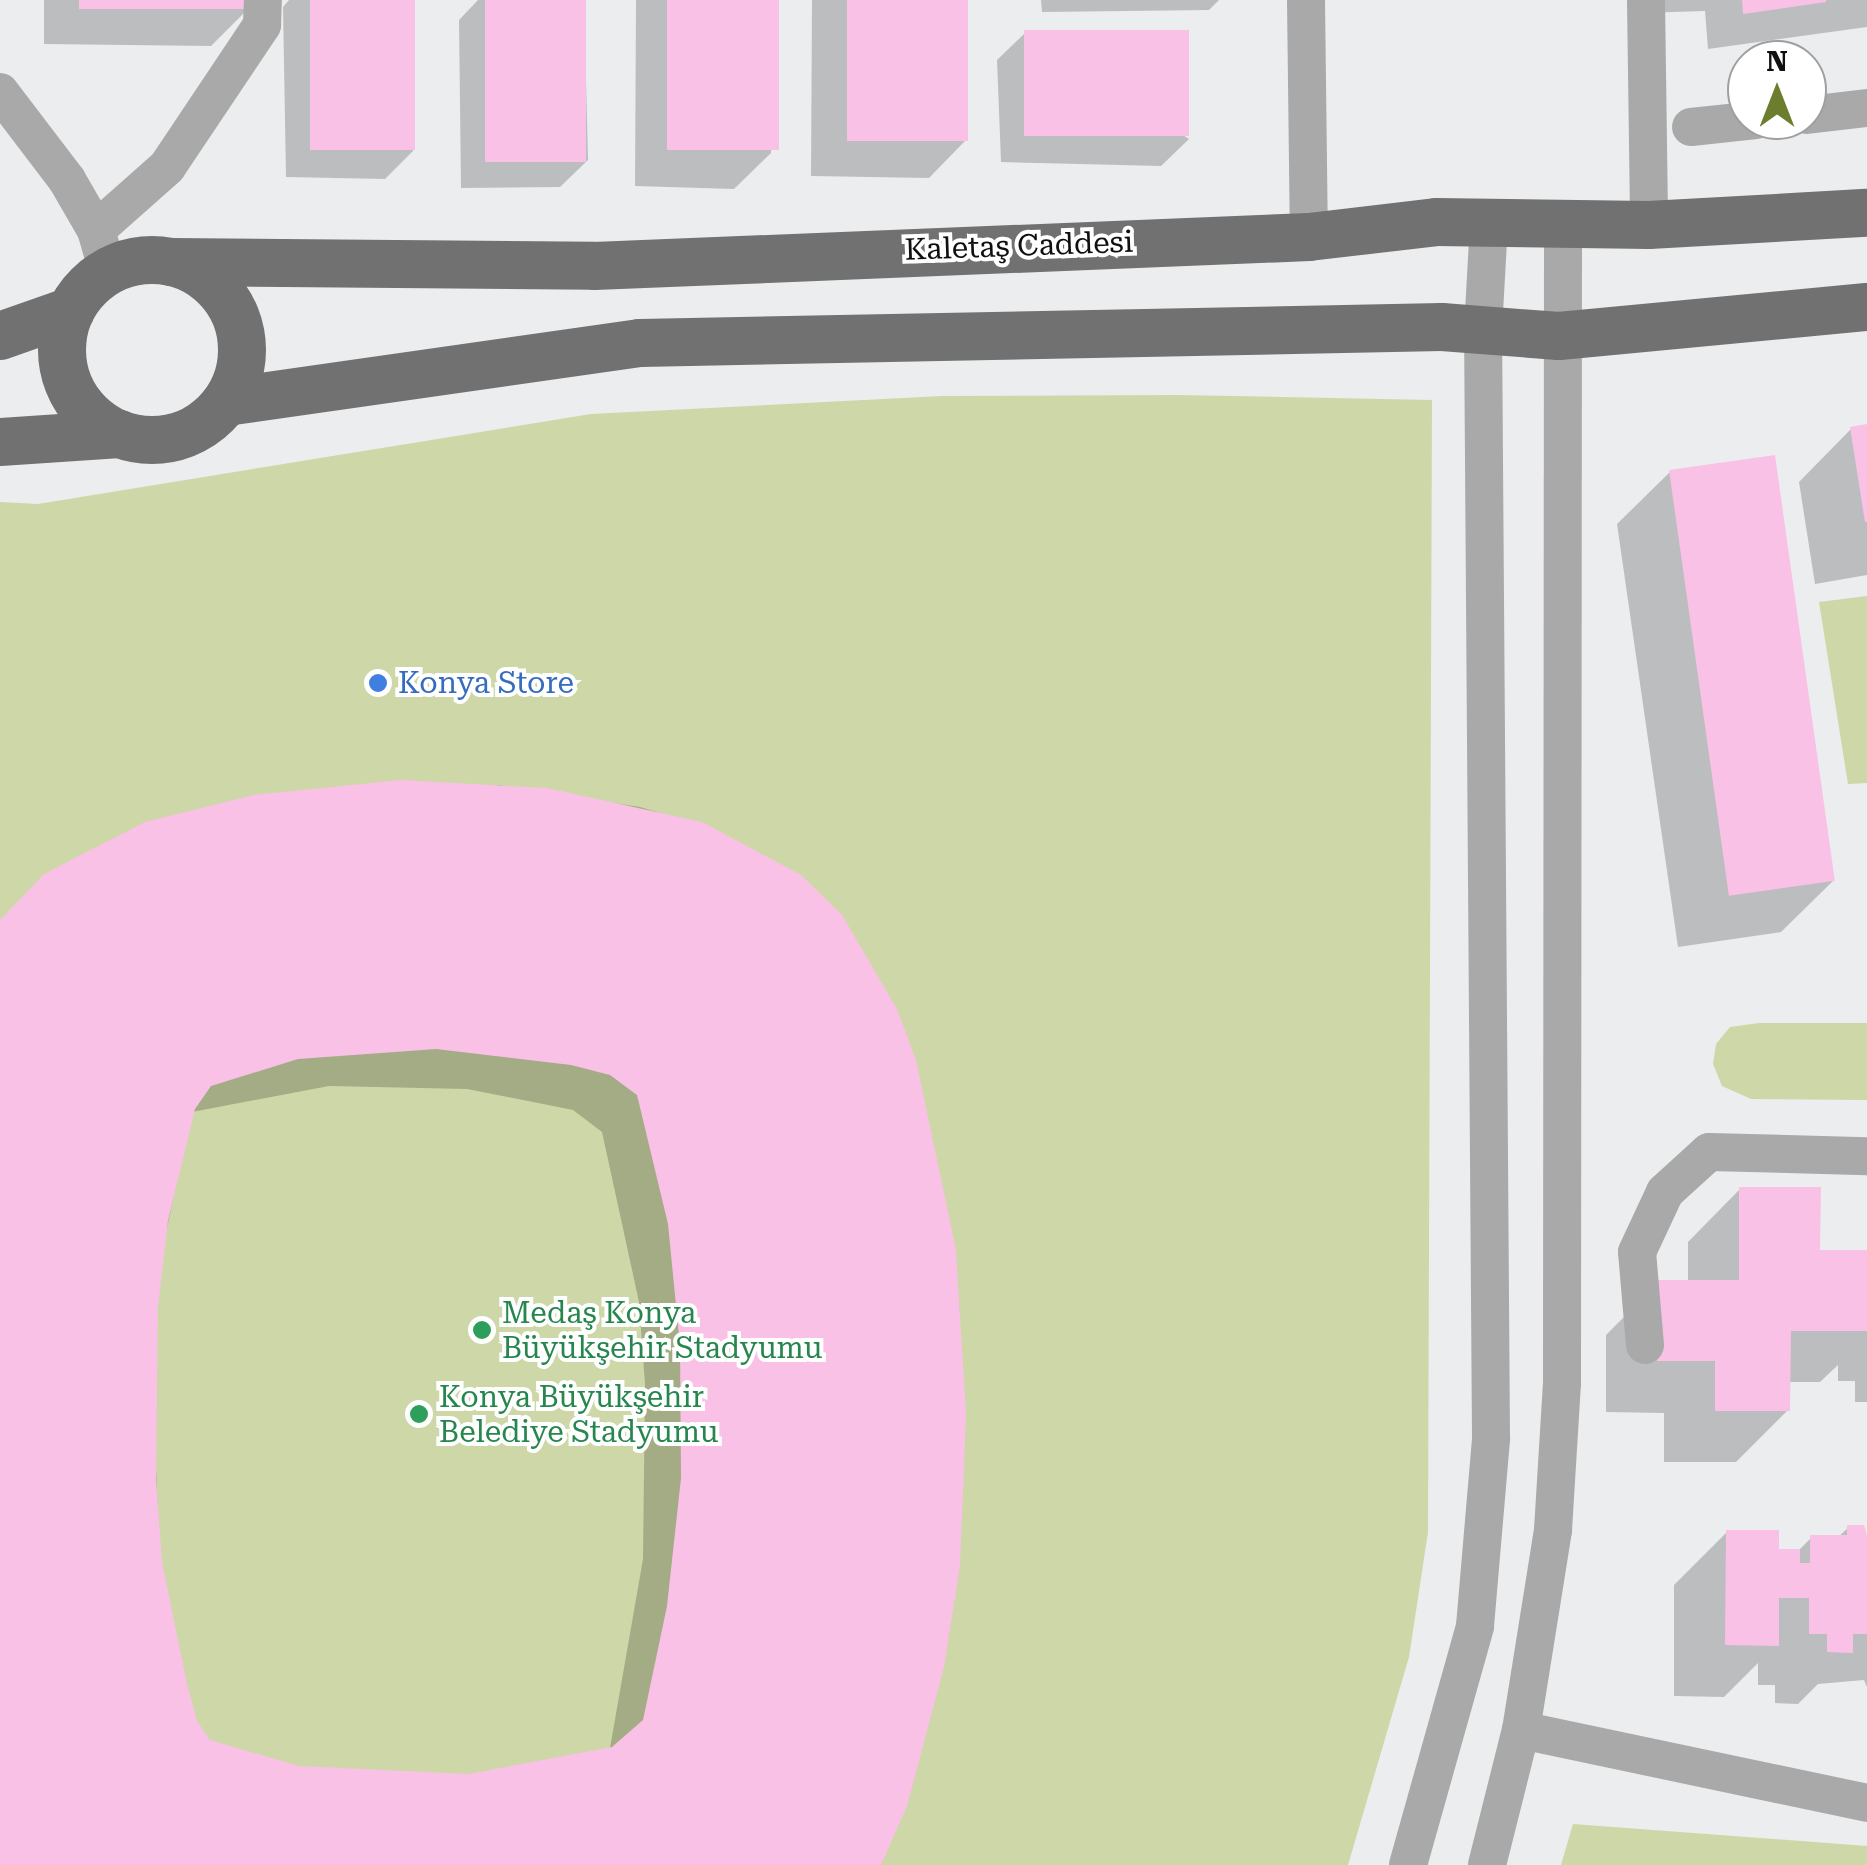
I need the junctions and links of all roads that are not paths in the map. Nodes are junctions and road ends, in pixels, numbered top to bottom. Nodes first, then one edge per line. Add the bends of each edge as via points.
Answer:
1 (263, 0) edge
2 (1306, 0) edge
3 (1646, 0) edge
4 (0, 92) edge
5 (1867, 108) edge
6 (1827, 113) edge
7 (1727, 123) edge
8 (1691, 127) dead end
9 (1867, 213) edge
10 (1488, 223) junction
11 (1563, 224) junction
12 (1649, 226) junction
13 (1309, 237) junction
14 (102, 251) junction
15 (171, 262) junction
16 (1867, 307) edge
17 (71, 311) junction
18 (1483, 330) junction
19 (0, 336) edge
20 (1559, 336) junction
21 (226, 402) junction
22 (120, 434) junction
23 (0, 442) edge
24 (1867, 1156) edge
25 (1645, 1345) dead end
26 (1521, 1730) junction
27 (1867, 1803) edge
28 (1408, 1865) edge
29 (1487, 1865) edge

1 - 14 street via 262,25
2 - 13 street
3 - 12 street
4 - 14 street
5 - 6 street
7 - 8 street
9 - 12 main road, Kaletaş Caddesi
10 - 11 main road, Kaletaş Caddesi
10 - 13 main road, Kaletaş Caddesi
10 - 18 street
11 - 12 main road, Kaletaş Caddesi
11 - 20 street
13 - 15 main road, Kaletaş Caddesi via 594,266
14 - 15 main road
14 - 17 main road
15 - 21 main road via 198,273 236,317 242,346
16 - 20 main road
17 - 19 main road
17 - 22 main road via 62,339 69,383 94,420
18 - 20 main road
18 - 21 main road via 1041,331 640,343
18 - 28 street via 1491,1438 1476,1626
20 - 26 street via 1562,1383 1554,1530
21 - 22 main road via 178,436
22 - 23 main road
24 - 25 street via 1708,1152 1665,1192 1637,1252
26 - 27 street
26 - 29 street

